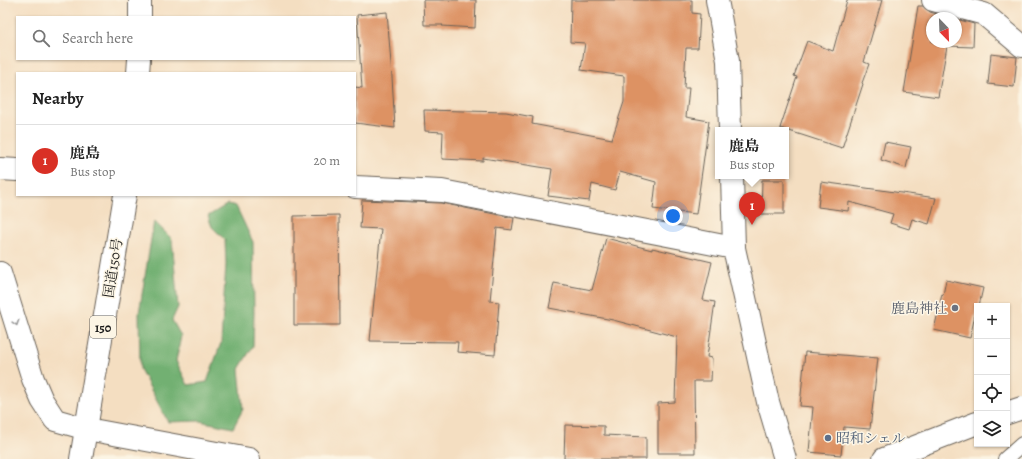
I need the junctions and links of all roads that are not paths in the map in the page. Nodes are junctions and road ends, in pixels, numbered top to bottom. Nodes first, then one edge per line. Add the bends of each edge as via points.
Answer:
1 (140, 0) edge
2 (717, 0) edge
3 (933, 0) edge
4 (140, 16) edge
5 (1022, 46) edge
6 (139, 60) edge
7 (138, 72) edge
8 (730, 127) edge
9 (0, 169) edge
10 (16, 170) edge
11 (732, 179) edge
12 (356, 187) edge
13 (125, 196) edge
14 (734, 248) junction
15 (0, 273) edge
16 (1022, 408) edge
17 (1010, 412) edge
18 (974, 424) edge
19 (87, 430) junction
20 (1022, 444) edge
21 (81, 459) edge
22 (249, 459) edge
23 (785, 459) edge
24 (884, 459) edge
25 (1005, 459) edge

1 - 4 main road
2 - 8 main road via 728,60
3 - 5 main road via 984,14
6 - 7 main road
9 - 10 main road
11 - 14 main road
12 - 14 main road via 442,190
13 - 19 main road, 国道150号 / 150
14 - 23 main road via 768,402
15 -> 19 main road via 42,400 55,420
16 - 17 main road
18 - 24 main road
19 - 21 main road, 国道150号 / 150
19 - 22 main road
20 - 25 lane

